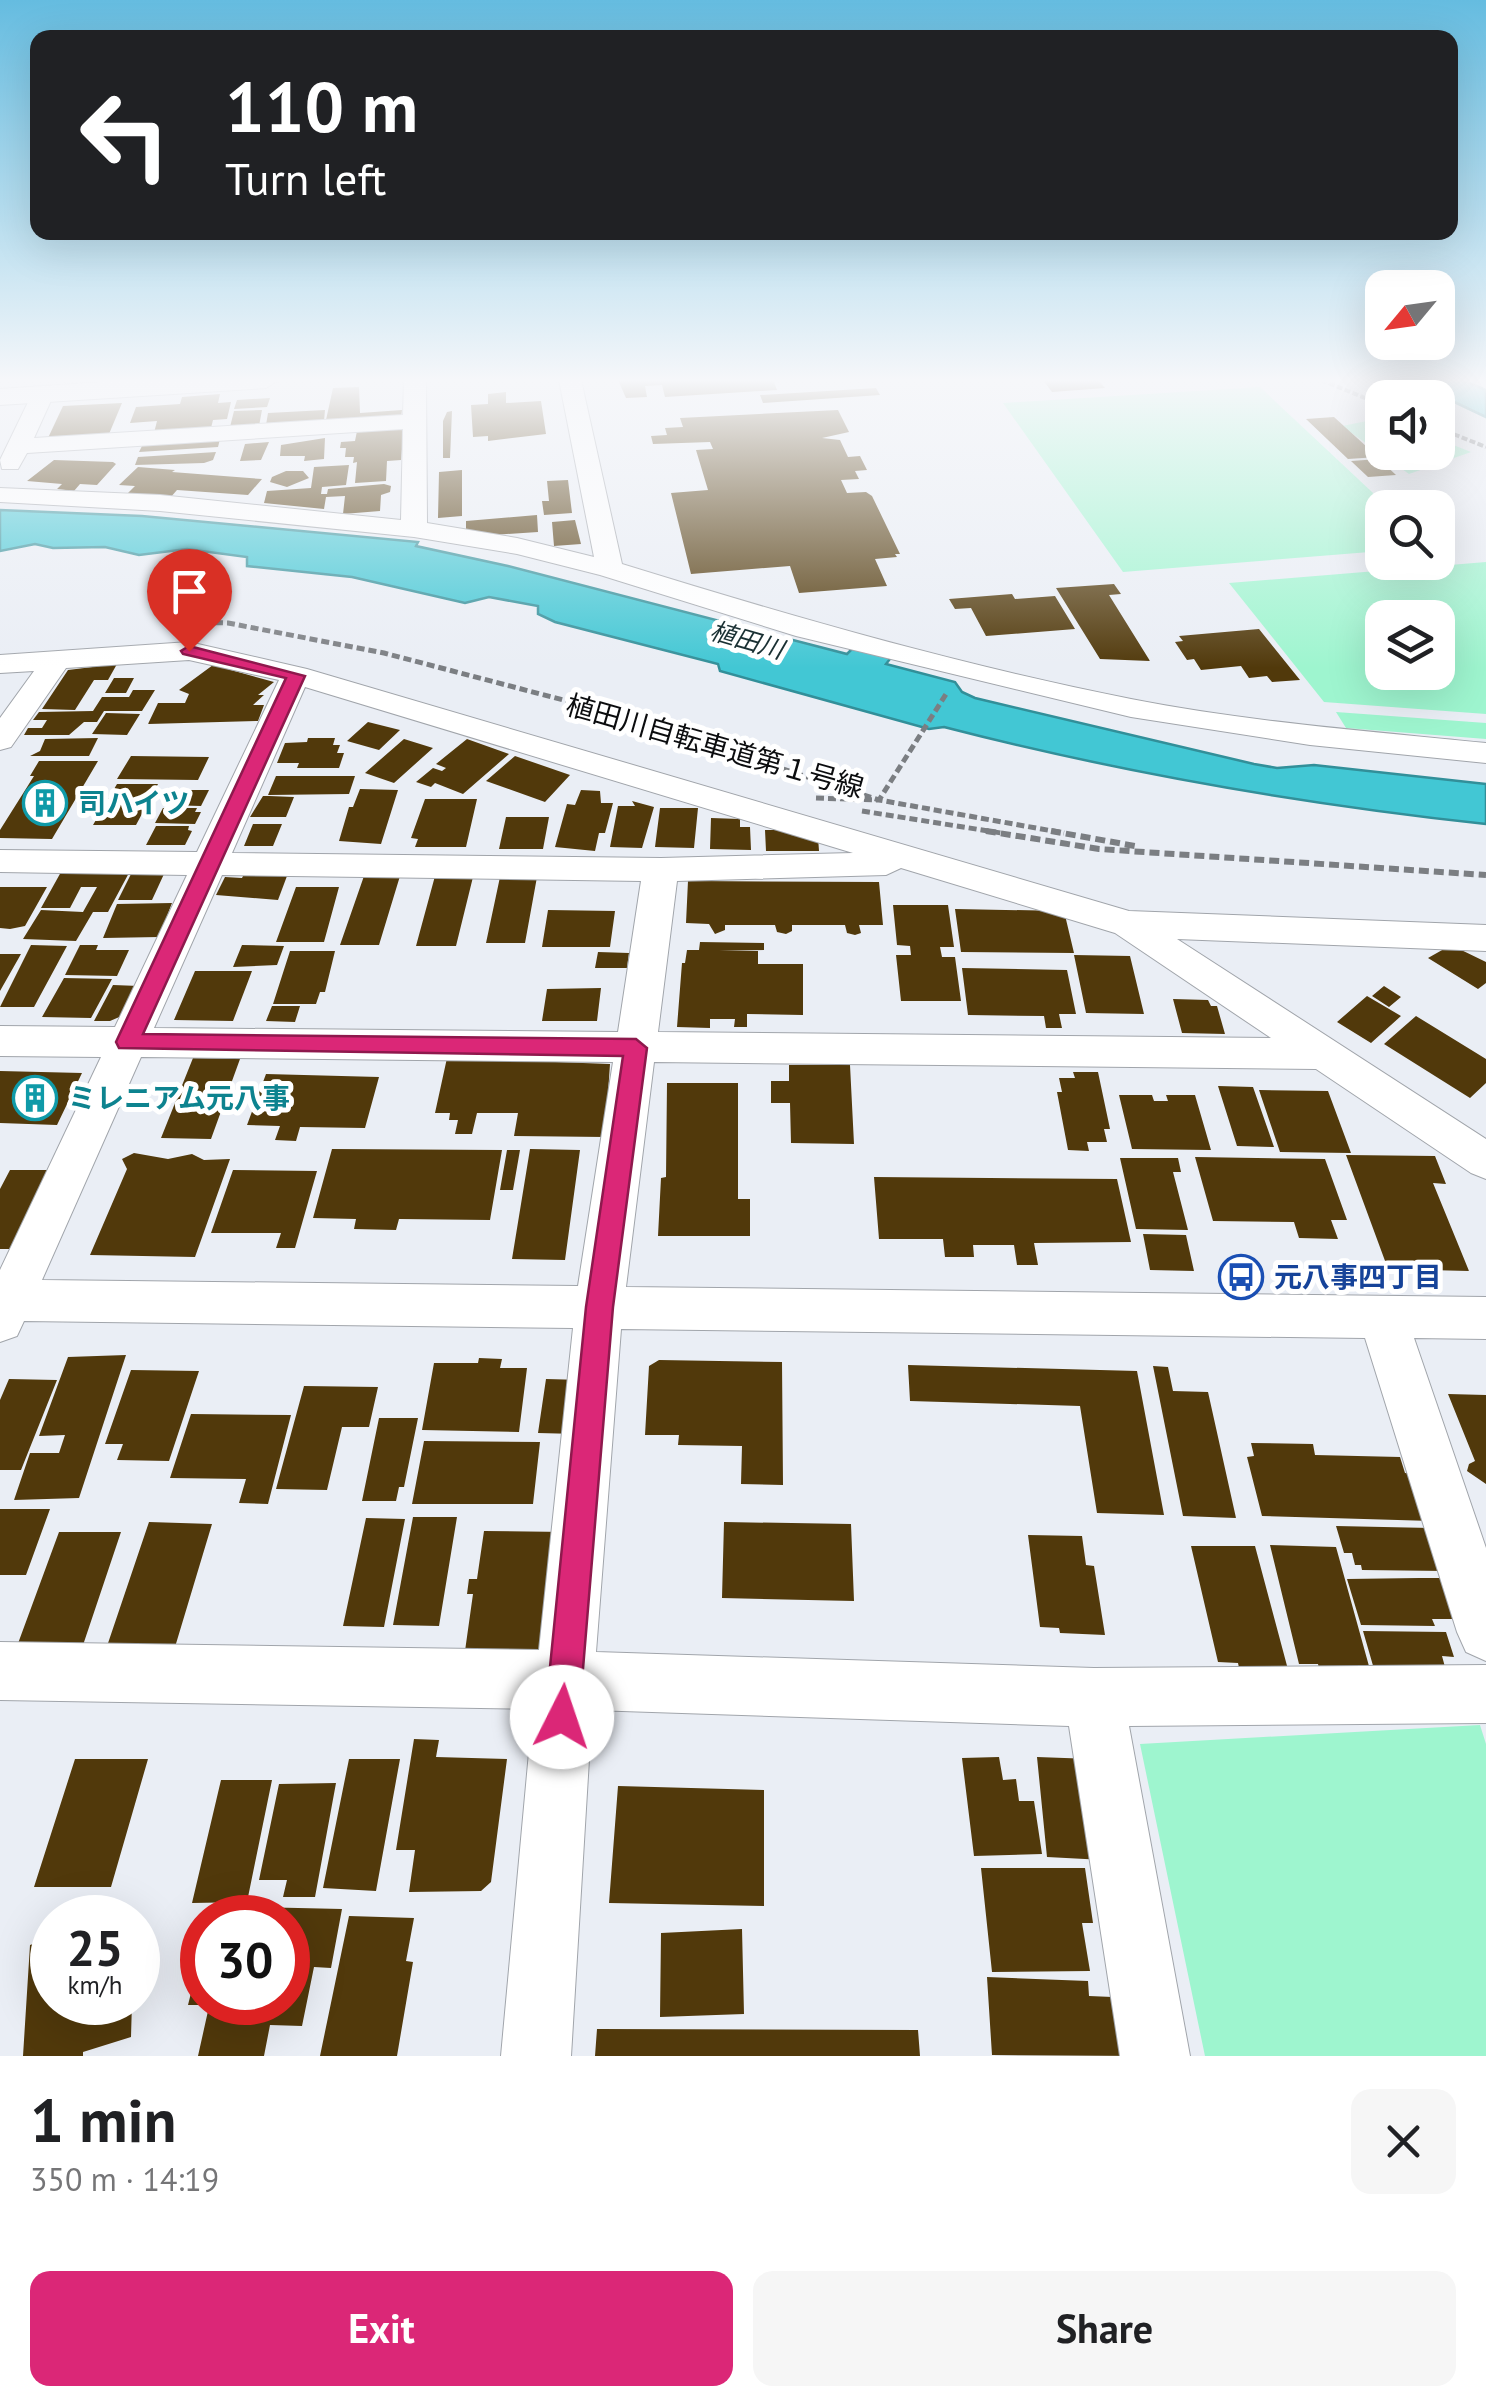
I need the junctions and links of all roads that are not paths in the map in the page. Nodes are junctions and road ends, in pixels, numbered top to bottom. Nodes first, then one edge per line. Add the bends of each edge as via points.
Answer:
1 (414, 476) edge
2 (590, 476) edge
3 (0, 494) edge
4 (414, 528) junction
5 (610, 569) junction
6 (56, 661) junction
7 (0, 664) edge
8 (296, 676) junction
9 (0, 740) edge
10 (1486, 753) edge
11 (0, 861) edge
12 (922, 863) junction
13 (210, 864) junction
14 (661, 870) junction
15 (1128, 924) junction
16 (1486, 938) edge
17 (0, 1041) edge
18 (128, 1042) junction
19 (636, 1048) junction
20 (1320, 1054) junction
21 (1486, 1161) edge
22 (3, 1307) edge
23 (600, 1307) junction
24 (1383, 1316) junction
25 (1486, 1318) edge
26 (1486, 1632) edge
27 (0, 1672) edge
28 (565, 1680) junction
29 (1486, 1694) edge
30 (1094, 1698) junction
31 (536, 2056) edge
32 (1155, 2056) edge

1 - 4 street
2 - 5 street
3 - 4 street
4 - 5 street
5 - 10 street via 806,630 1131,708
6 - 7 street
6 - 8 street via 189,651
6 - 9 street
8 - 12 street
8 - 13 street
11 - 13 street
12 - 14 street
12 - 15 street
13 - 14 street
13 - 18 street
14 - 19 street
15 - 16 street
15 - 20 street
17 - 18 street
18 - 19 street
18 - 22 street
19 - 20 street
19 - 23 street
20 - 21 street
22 - 23 street
23 - 24 street
23 - 28 street
24 - 25 street
24 - 26 street
27 - 28 street
28 - 30 street
28 - 31 street
29 - 30 street
30 - 32 street

